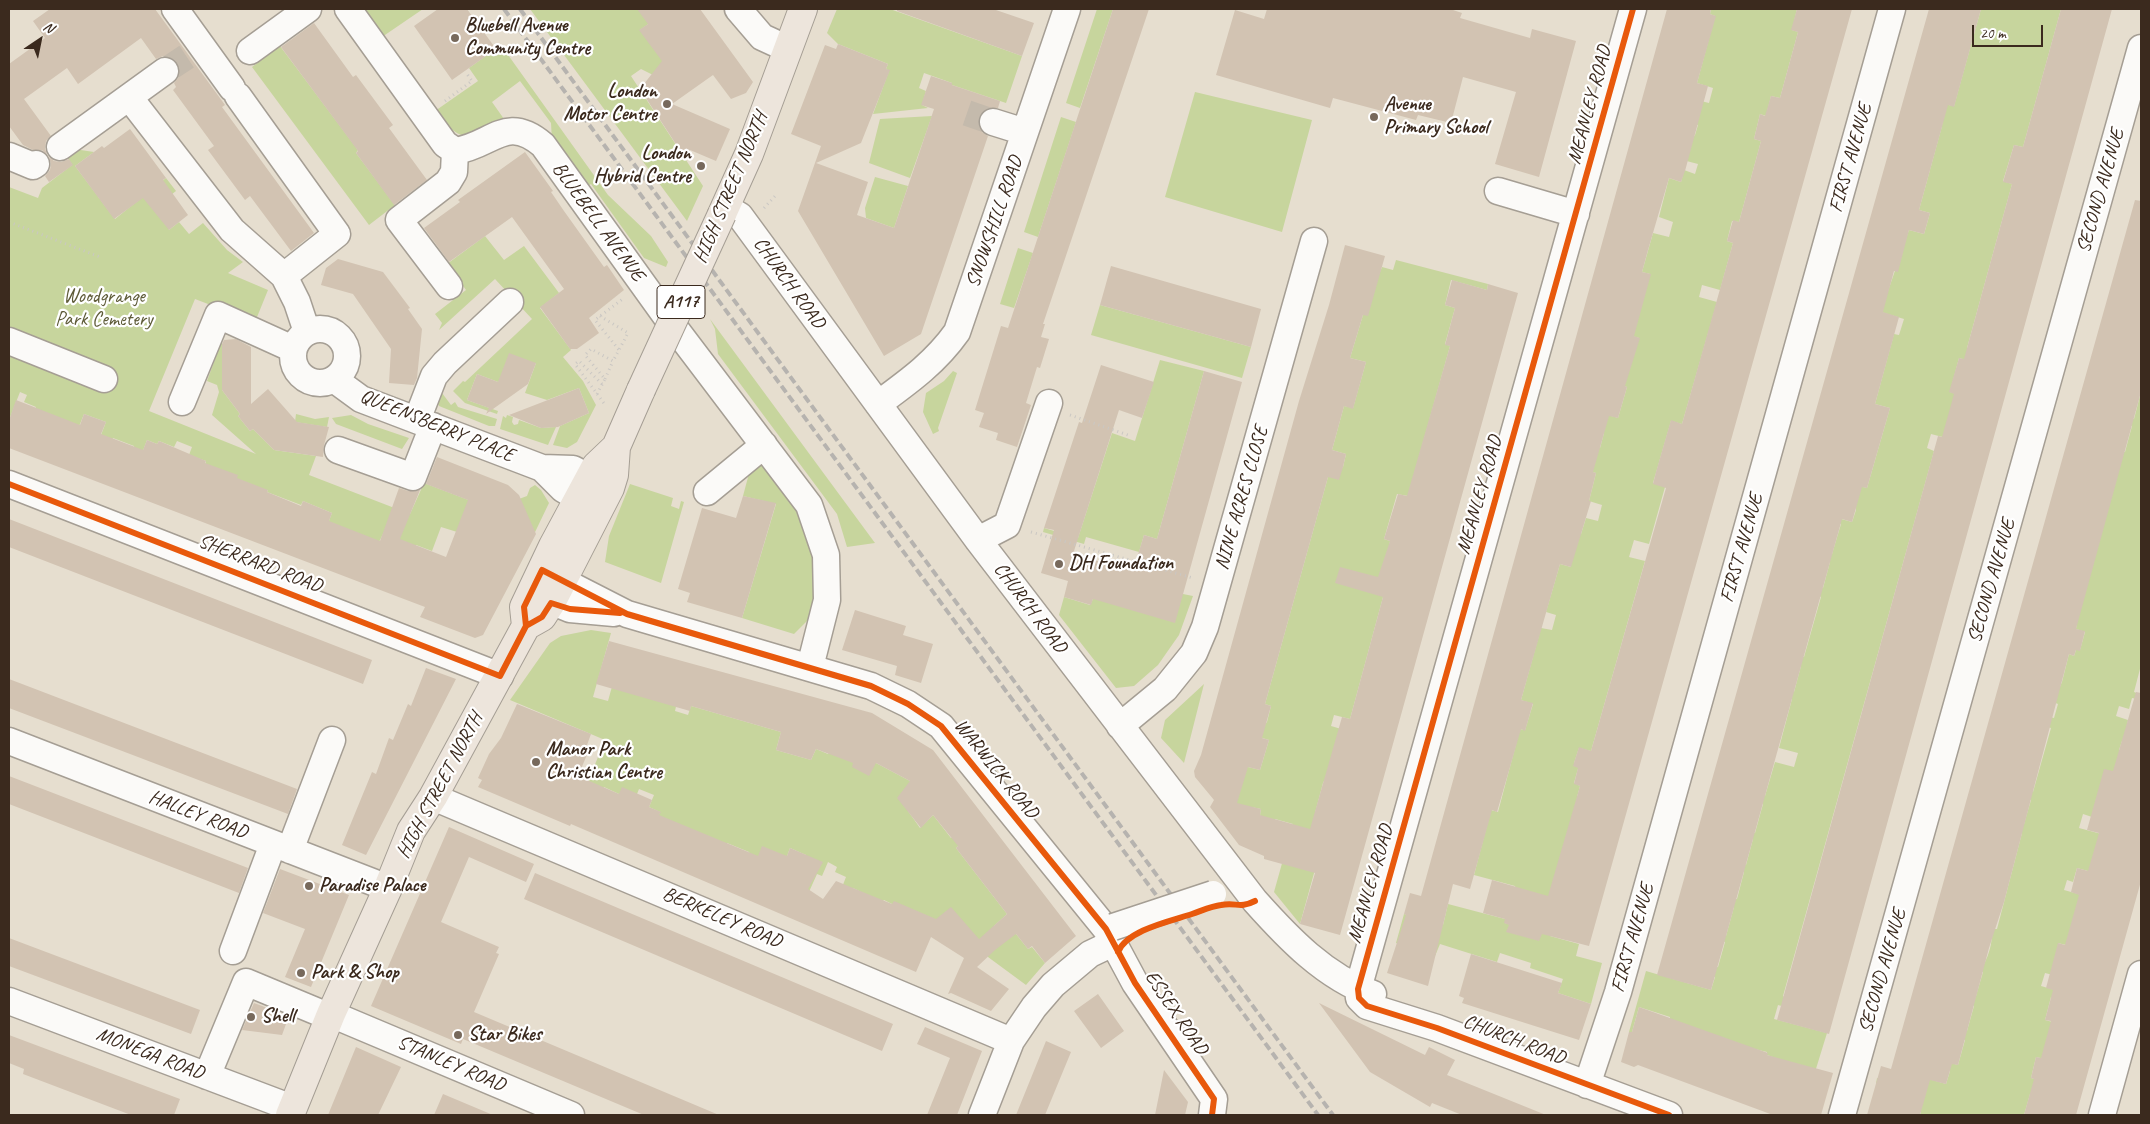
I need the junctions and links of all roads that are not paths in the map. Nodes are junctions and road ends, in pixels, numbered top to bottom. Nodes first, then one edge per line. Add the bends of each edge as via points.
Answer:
1 (176, 9) edge
2 (308, 9) edge
3 (348, 9) edge
4 (738, 9) edge
5 (803, 9) edge
6 (1067, 9) edge
7 (1633, 9) edge
8 (1892, 9) edge
9 (2141, 48) edge
10 (788, 49) junction
11 (250, 51) dead end
12 (162, 74) tunnel mouth
13 (129, 97) junction
14 (993, 122) tunnel mouth
15 (1025, 132) junction
16 (69, 141) dead end
17 (455, 151) junction
18 (9, 156) edge
19 (36, 164) dead end
20 (1498, 192) dead end
21 (724, 211) junction
22 (1576, 214) junction
23 (1314, 241) dead end
24 (284, 276) junction
25 (449, 286) dead end
26 (510, 302) dead end
27 (300, 340) junction
28 (9, 341) edge
29 (104, 379) dead end
30 (335, 380) junction
31 (182, 402) dead end
32 (878, 404) junction
33 (1048, 406) road end
34 (425, 423) junction
35 (764, 445) junction
36 (338, 450) dead end
37 (9, 484) edge
38 (707, 492) dead end
39 (594, 494) junction
40 (978, 540) junction
41 (547, 587) junction
42 (810, 667) junction
43 (500, 676) junction
44 (1120, 726) junction
45 (332, 740) dead end
46 (9, 741) edge
47 (433, 797) junction
48 (282, 847) junction
49 (1238, 879) junction
50 (388, 888) junction
51 (1111, 933) junction
52 (232, 950) dead end
53 (2141, 974) edge
54 (1358, 989) junction
55 (9, 1000) edge
56 (331, 1015) junction
57 (1010, 1041) junction
58 (207, 1076) junction
59 (1587, 1085) junction
60 (1620, 1107) edge
61 (291, 1112) edge
62 (571, 1115) edge
63 (982, 1115) edge
64 (1212, 1115) edge
65 (1668, 1115) edge
66 (1842, 1115) edge
67 (2102, 1115) edge

1 - 24 street via 195,50 236,92 337,234
2 - 11 street
3 - 17 street via 445,144
4 - 10 street via 762,38
5 - 10 main road, HIGH STREET NORTH / A117
6 - 15 street, SNOWSHILL ROAD
7 - 22 street, MEANLEY ROAD
8 - 59 street, FIRST AVENUE via 1618,992
9 - 66 street, SECOND AVENUE
10 - 21 main road, HIGH STREET NORTH / A117
12 - 13 street
13 - 16 street
13 - 24 street, QUEENSBERRY PLACE via 232,230
14 - 15 street
15 - 32 street, SNOWSHILL ROAD via 957,332 929,366
17 - 25 street via 454,172 448,182 399,220
17 - 35 street, BLUEBELL AVENUE via 467,150 505,131 525,133 543,145 668,319
18 - 19 street via 33,166
20 - 22 street
21 - 32 street, CHURCH ROAD via 740,216
21 - 39 main road, HIGH STREET NORTH / A117, bridge via 616,447 596,466
22 - 54 street, MEANLEY ROAD
23 - 44 street, NINE ACRES CLOSE via 1206,627 1194,653 1166,689
24 - 27 street, QUEENSBERRY PLACE via 297,302
26 - 34 street via 434,376
27 - 30 street, QUEENSBERRY PLACE via 294,365 304,378 319,383
27 - 30 street, QUEENSBERRY PLACE via 318,328 330,330 340,337 348,360 344,371
27 - 31 street via 218,315
28 - 29 street
30 - 34 street, QUEENSBERRY PLACE via 362,399
32 - 40 street, CHURCH ROAD
33 - 40 street via 1008,525
34 - 36 street via 413,477
34 - 39 street, QUEENSBERRY PLACE via 542,468 563,489
35 - 38 street
35 - 42 street, BLUEBELL AVENUE via 810,505 826,555 827,600
37 - 43 street, SHERRARD ROAD
39 - 41 main road, HIGH STREET NORTH / A117
40 - 44 street, CHURCH ROAD
41 - 42 street, WARWICK ROAD via 627,614
41 - 43 main road, HIGH STREET NORTH / A117 via 524,607 526,626
42 - 51 street, WARWICK ROAD via 871,686 908,704 941,726
43 - 47 main road, HIGH STREET NORTH / A117
44 - 49 street, CHURCH ROAD
45 - 48 street
46 - 48 street, HALLEY ROAD
47 - 50 main road, HIGH STREET NORTH / A117 via 411,831
47 - 57 street, BERKELEY ROAD
48 - 50 street, HALLEY ROAD
48 - 52 street
49 - 51 street, bridge via 1213,894
49 - 54 street, CHURCH ROAD via 1292,942
50 - 56 main road, HIGH STREET NORTH / A117
51 - 57 street via 1053,985
51 - 64 street, ESSEX ROAD via 1134,983 1214,1099
53 - 67 street
54 - 59 street, CHURCH ROAD via 1388,1000 1437,1028
55 - 58 street, MONEGA ROAD
56 - 58 street, STANLEY ROAD via 246,982
56 - 61 main road, HIGH STREET NORTH / A117
56 - 62 street, STANLEY ROAD
57 - 63 street
58 - 61 street, MONEGA ROAD
59 - 60 street, CHURCH ROAD
60 - 65 street, CHURCH ROAD

